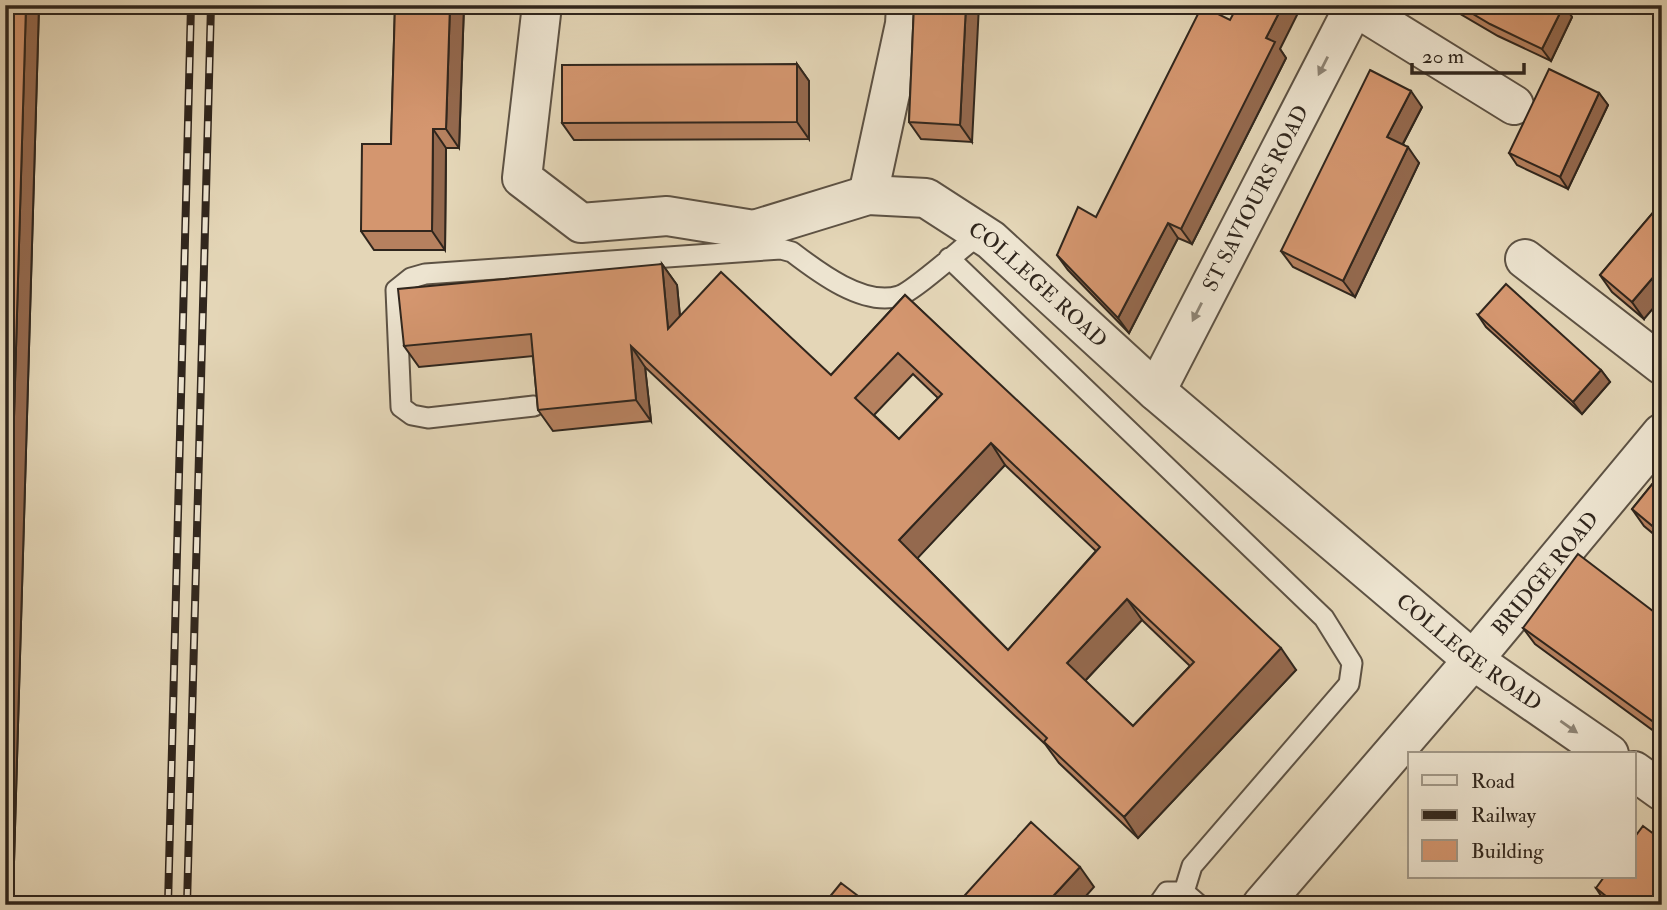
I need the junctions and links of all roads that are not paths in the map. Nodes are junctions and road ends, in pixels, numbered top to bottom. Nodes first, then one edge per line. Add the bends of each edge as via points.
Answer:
1 (542, 5) edge
2 (906, 5) edge
3 (1354, 6) edge
4 (1514, 105) dead end
5 (869, 195) junction
6 (980, 234) junction
7 (949, 258) junction
8 (1525, 259) dead end
9 (1662, 365) edge
10 (1156, 391) junction
11 (534, 406) edge
12 (1662, 433) edge
13 (1473, 660) junction
14 (1606, 752) edge
15 (1636, 772) edge
16 (1662, 791) edge
17 (1184, 892) junction
18 (1158, 905) edge
19 (1199, 905) edge
20 (1262, 905) edge

1 - 5 street, COLLEGE ROAD via 522,178 582,223 667,216 754,230
2 - 5 street
3 - 4 street
3 -> 10 street, ST SAVIOURS ROAD
5 - 6 street, COLLEGE ROAD via 926,198
6 - 7 lane
6 - 10 street, COLLEGE ROAD
7 - 11 lane via 900,296 880,298 861,294 781,249 425,274 396,290 401,407 428,418
7 - 17 lane via 1324,618 1352,663 1349,684 1192,866
8 - 9 street
10 - 13 street, COLLEGE ROAD
12 - 13 street, BRIDGE ROAD
13 -> 14 street, COLLEGE ROAD
13 - 20 street, BRIDGE ROAD
15 - 16 street
17 - 18 lane via 1167,892
17 - 19 lane

